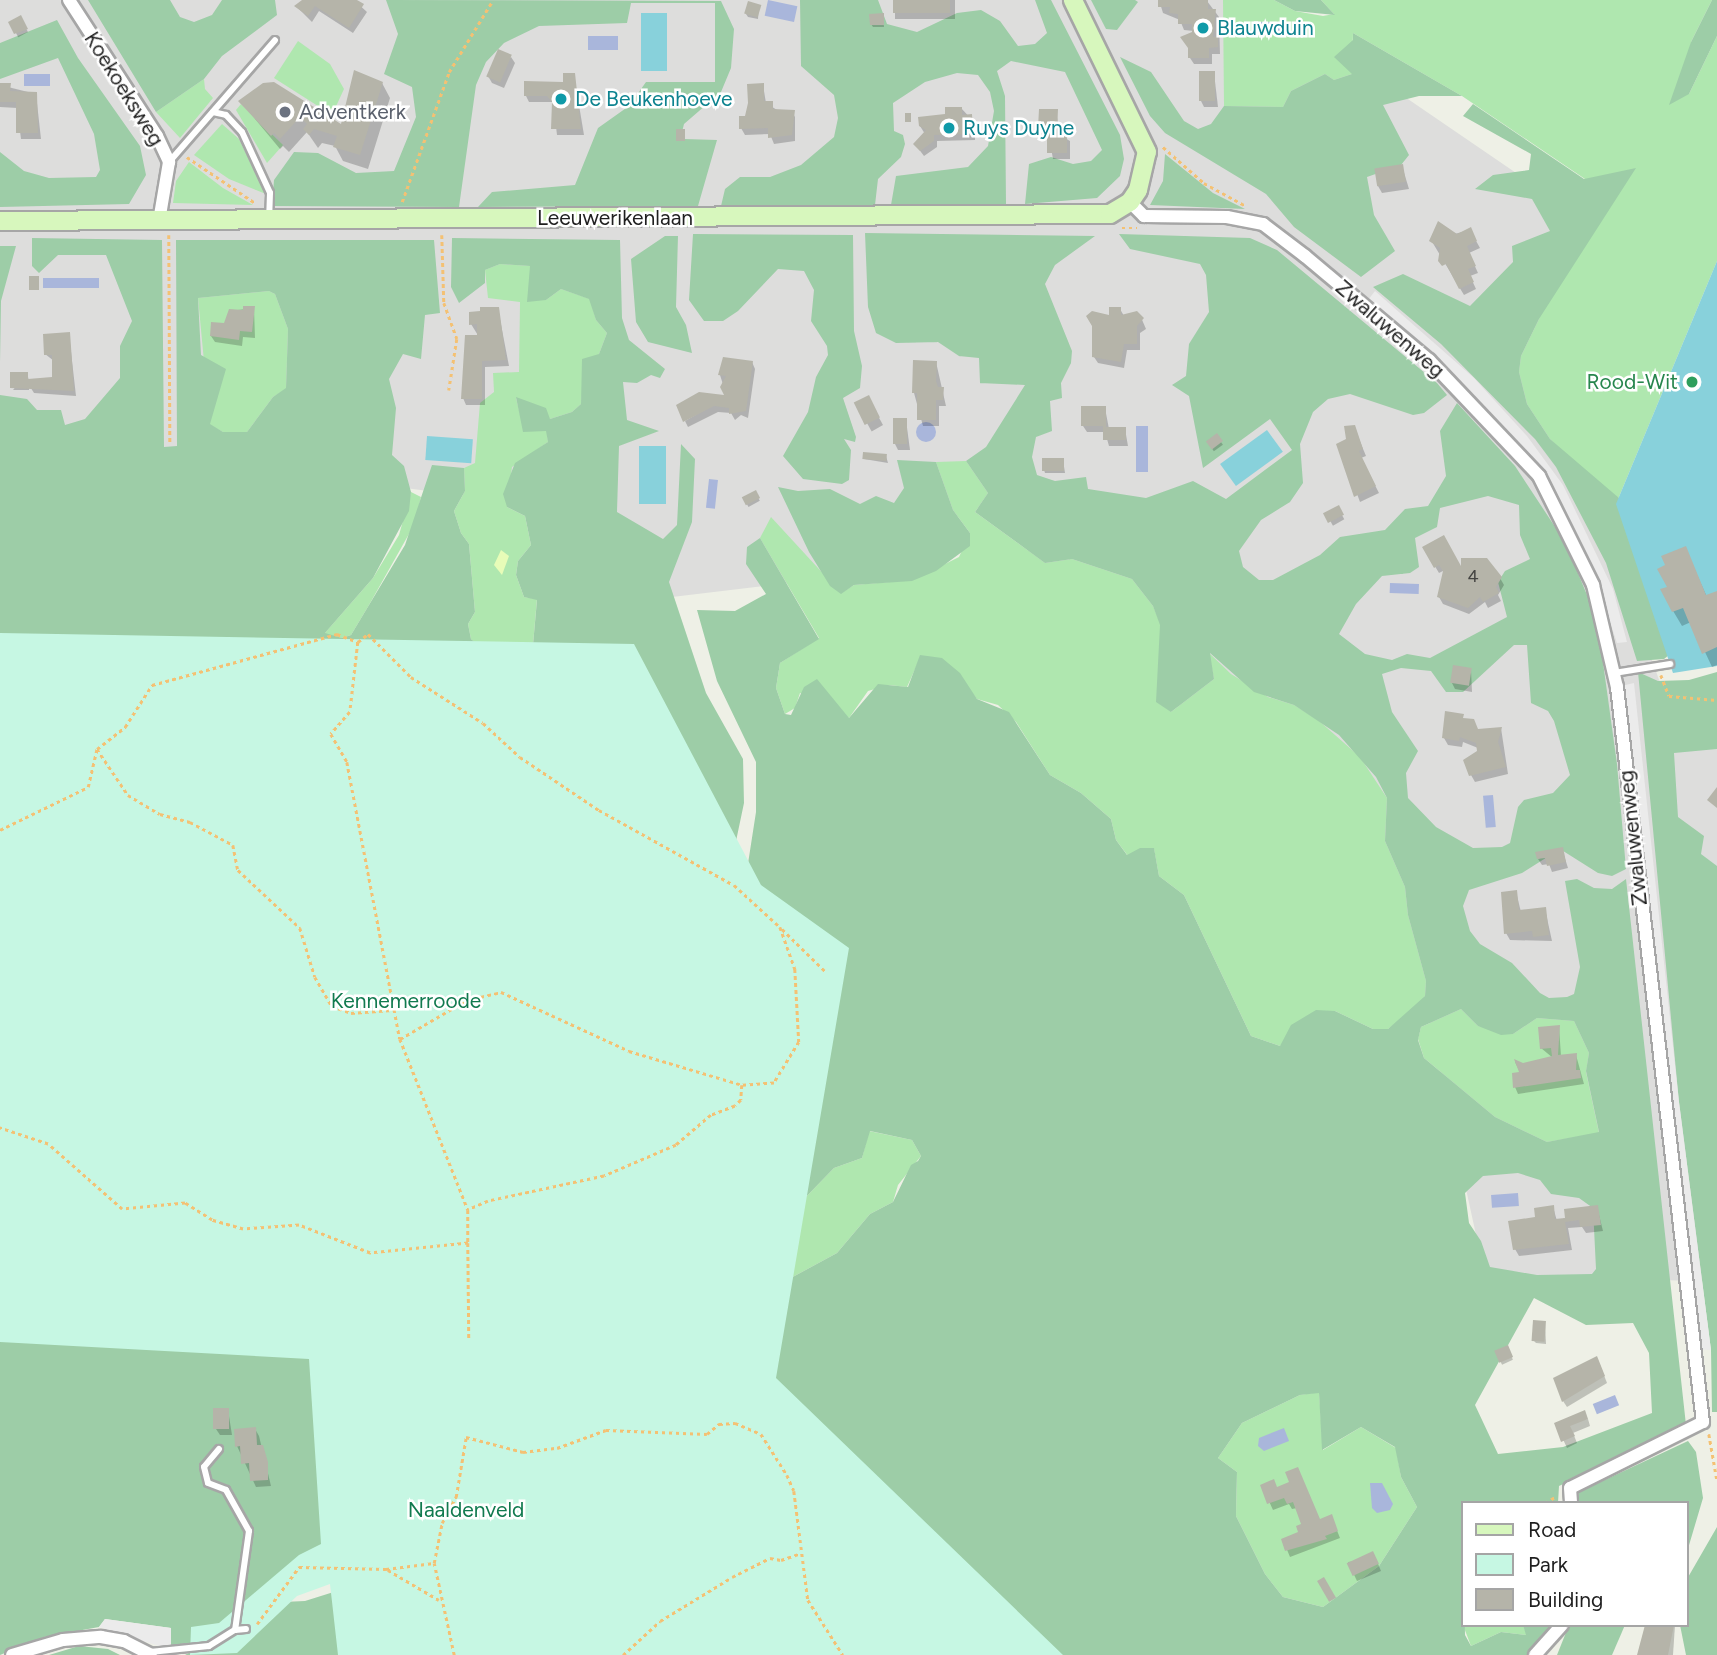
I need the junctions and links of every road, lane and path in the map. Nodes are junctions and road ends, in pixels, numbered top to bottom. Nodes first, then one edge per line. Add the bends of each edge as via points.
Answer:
1 (69, 0) edge
2 (493, 0) edge
3 (1073, 0) edge
4 (275, 40) dead end
5 (213, 112) junction
6 (1156, 142) dead end
7 (169, 162) junction
8 (1130, 202) junction
9 (401, 219) junction
10 (442, 219) junction
11 (270, 220) junction
12 (0, 221) edge
13 (159, 221) junction
14 (1263, 224) junction
15 (169, 243) dead end
16 (449, 390) dead end
17 (170, 444) dead end
18 (358, 642) junction
19 (1670, 664) dead end
20 (1658, 666) junction
21 (1614, 673) junction
22 (1717, 699) edge
23 (97, 749) junction
24 (0, 830) edge
25 (780, 927) junction
26 (826, 972) dead end
27 (392, 1010) junction
28 (400, 1039) junction
29 (741, 1084) junction
30 (0, 1128) edge
31 (468, 1210) junction
32 (468, 1243) junction
33 (469, 1338) dead end
34 (1703, 1422) junction
35 (219, 1450) dead end
36 (1717, 1480) edge
37 (1554, 1498) dead end
38 (1549, 1501) edge
39 (1571, 1501) edge
40 (799, 1554) junction
41 (434, 1563) junction
42 (386, 1569) junction
43 (439, 1600) junction
44 (1560, 1627) edge
45 (246, 1629) joint
46 (235, 1630) junction
47 (151, 1653) edge
48 (12, 1655) edge
49 (454, 1655) edge
50 (623, 1655) edge
51 (842, 1655) edge
52 (1535, 1655) edge

1 - 7 street, Koekoeksweg
2 - 9 path via 449,72 408,179
3 - 8 street via 1146,144 1148,162
4 - 5 lane
5 - 7 lane
5 - 11 lane via 226,115 242,132 270,193
6 - 14 path via 1204,183 1248,207
7 - 13 street, Koekoeksweg
8 - 10 street, Leeuwerikenlaan via 1110,214 1091,216
8 - 14 street, Zwaluwenweg via 1144,216 1227,216
9 - 10 street, Leeuwerikenlaan
9 - 11 street, Leeuwerikenlaan
10 - 16 path via 444,303 457,339
11 - 13 street, Leeuwerikenlaan
12 - 13 street, Leeuwerikenlaan
14 - 21 street, Zwaluwenweg via 1429,360 1539,476 1593,585
15 - 17 path
18 - 23 path via 337,634 152,685 125,727
18 - 25 path via 368,634 411,677 483,723 520,757 599,810 734,885
18 - 27 path via 351,712 331,734 347,762
19 - 20 lane
20 - 21 lane
20 - 22 path via 1669,696
21 - 34 street, Zwaluwenweg
23 - 24 path via 88,787
23 - 27 path via 128,795 233,845 238,870 300,928 315,977 332,1006 351,1013
25 - 26 path
25 - 29 path via 795,969 799,1042 774,1083
27 - 28 path
28 - 29 path via 467,1000 501,992 629,1051
28 - 31 path
29 - 31 path via 741,1100 735,1106 711,1115 676,1145 604,1176 488,1201
30 - 32 path via 48,1144 122,1209 185,1203 212,1220 233,1226 299,1225 370,1253
31 - 32 path
32 - 33 path
34 - 36 path
34 - 39 street via 1570,1488
35 - 46 lane via 204,1467 208,1483 232,1497 249,1531
37 - 38 path
40 - 41 path via 794,1491 787,1475 761,1434 735,1423 719,1424 707,1434 606,1430 557,1448 523,1452 466,1437 462,1474 442,1523
40 - 50 path via 770,1558 732,1577 660,1621
40 - 51 path via 808,1600
41 - 42 path
41 - 43 path
42 - 43 path
42 - 45 path via 299,1567 273,1607
43 - 49 path
44 - 52 street
45 - 46 lane
46 - 47 lane via 209,1646
47 - 48 street via 101,1637 63,1640

